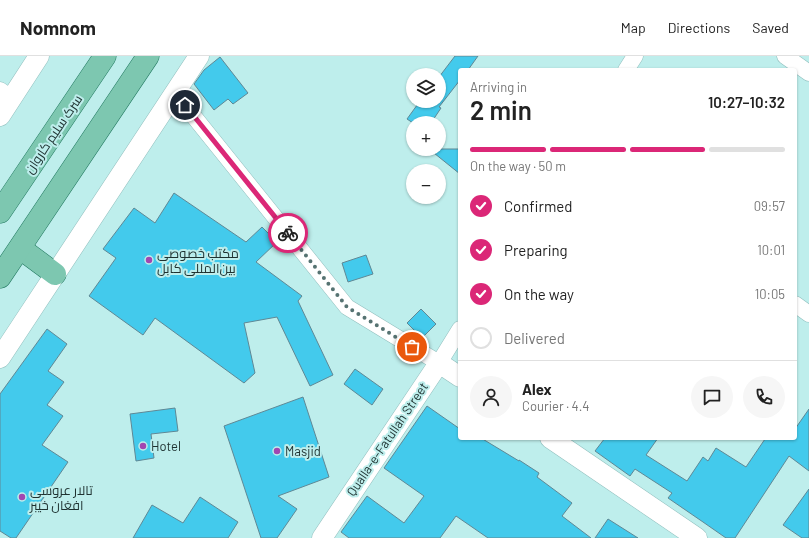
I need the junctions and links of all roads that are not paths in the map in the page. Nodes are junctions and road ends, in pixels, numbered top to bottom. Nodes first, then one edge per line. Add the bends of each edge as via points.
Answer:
1 (39, 56) edge
2 (105, 56) edge
3 (148, 56) edge
4 (199, 56) edge
5 (634, 56) edge
6 (785, 56) edge
7 (627, 68) edge
8 (809, 73) edge
9 (175, 93) junction
10 (6, 94) edge
11 (0, 116) edge
12 (3, 202) edge
13 (20, 248) junction
14 (55, 274) junction
15 (0, 277) edge
16 (797, 305) edge
17 (809, 314) edge
18 (458, 332) edge
19 (0, 358) edge
20 (439, 362) junction
21 (458, 376) edge
22 (553, 440) edge
23 (327, 536) edge
24 (697, 538) edge

1 - 10 street
2 - 12 main road, سرک سلیم کاروان
3 - 13 main road
4 - 9 street
5 - 7 street
6 - 8 street
9 - 14 street
9 - 20 street via 347,307
10 - 11 street
13 - 14 main road
13 - 15 main road
14 - 19 street
16 - 17 street
18 - 20 street
20 - 21 street
20 - 23 street, Qualla-e-Fatullah Street
22 - 24 street

